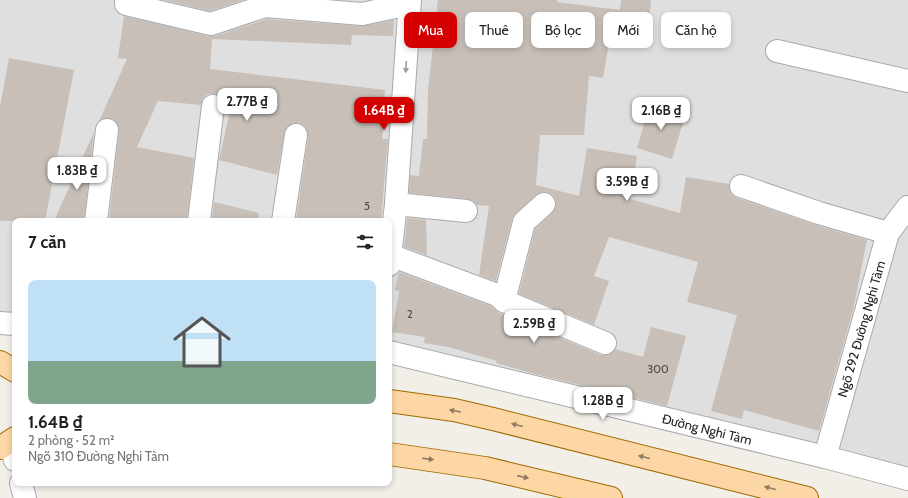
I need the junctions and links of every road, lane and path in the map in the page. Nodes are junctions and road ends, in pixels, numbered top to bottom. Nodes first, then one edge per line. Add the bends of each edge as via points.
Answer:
1 (126, 2) edge
2 (410, 2) edge
3 (778, 51) dead end
4 (908, 81) edge
5 (213, 106) dead end
6 (107, 130) dead end
7 (296, 135) dead end
8 (741, 186) dead end
9 (396, 204) junction
10 (544, 204) dead end
11 (908, 206) edge
12 (466, 211) dead end
13 (96, 218) edge
14 (199, 218) edge
15 (283, 218) edge
16 (888, 233) junction
17 (392, 241) edge
18 (392, 261) edge
19 (504, 301) junction
20 (0, 323) edge
21 (12, 324) edge
22 (605, 343) dead end
23 (392, 353) edge
24 (0, 362) edge
25 (12, 369) edge
26 (392, 401) edge
27 (392, 454) edge
28 (825, 457) junction
29 (908, 479) edge
30 (22, 486) edge
31 (25, 498) edge
32 (611, 498) edge
33 (807, 498) edge

1 - 2 street via 210,24 265,6 362,14
2 -> 9 street
3 - 4 street
5 - 14 street
6 - 13 street
7 - 15 street
8 - 16 street
9 - 12 street
9 - 17 street
10 - 19 street via 524,222
11 - 16 street, Ngõ 292 Đường Nghi Tàm
16 - 28 street, Ngõ 292 Đường Nghi Tàm
18 - 19 street via 496,295
19 - 22 street
20 - 21 street
23 - 28 street, Đường Nghi Tàm
24 - 25 main road
33 -> 26 main road via 493,419 454,410
27 -> 32 main road via 485,468
28 - 29 street, Đường Nghi Tàm
30 - 31 street

